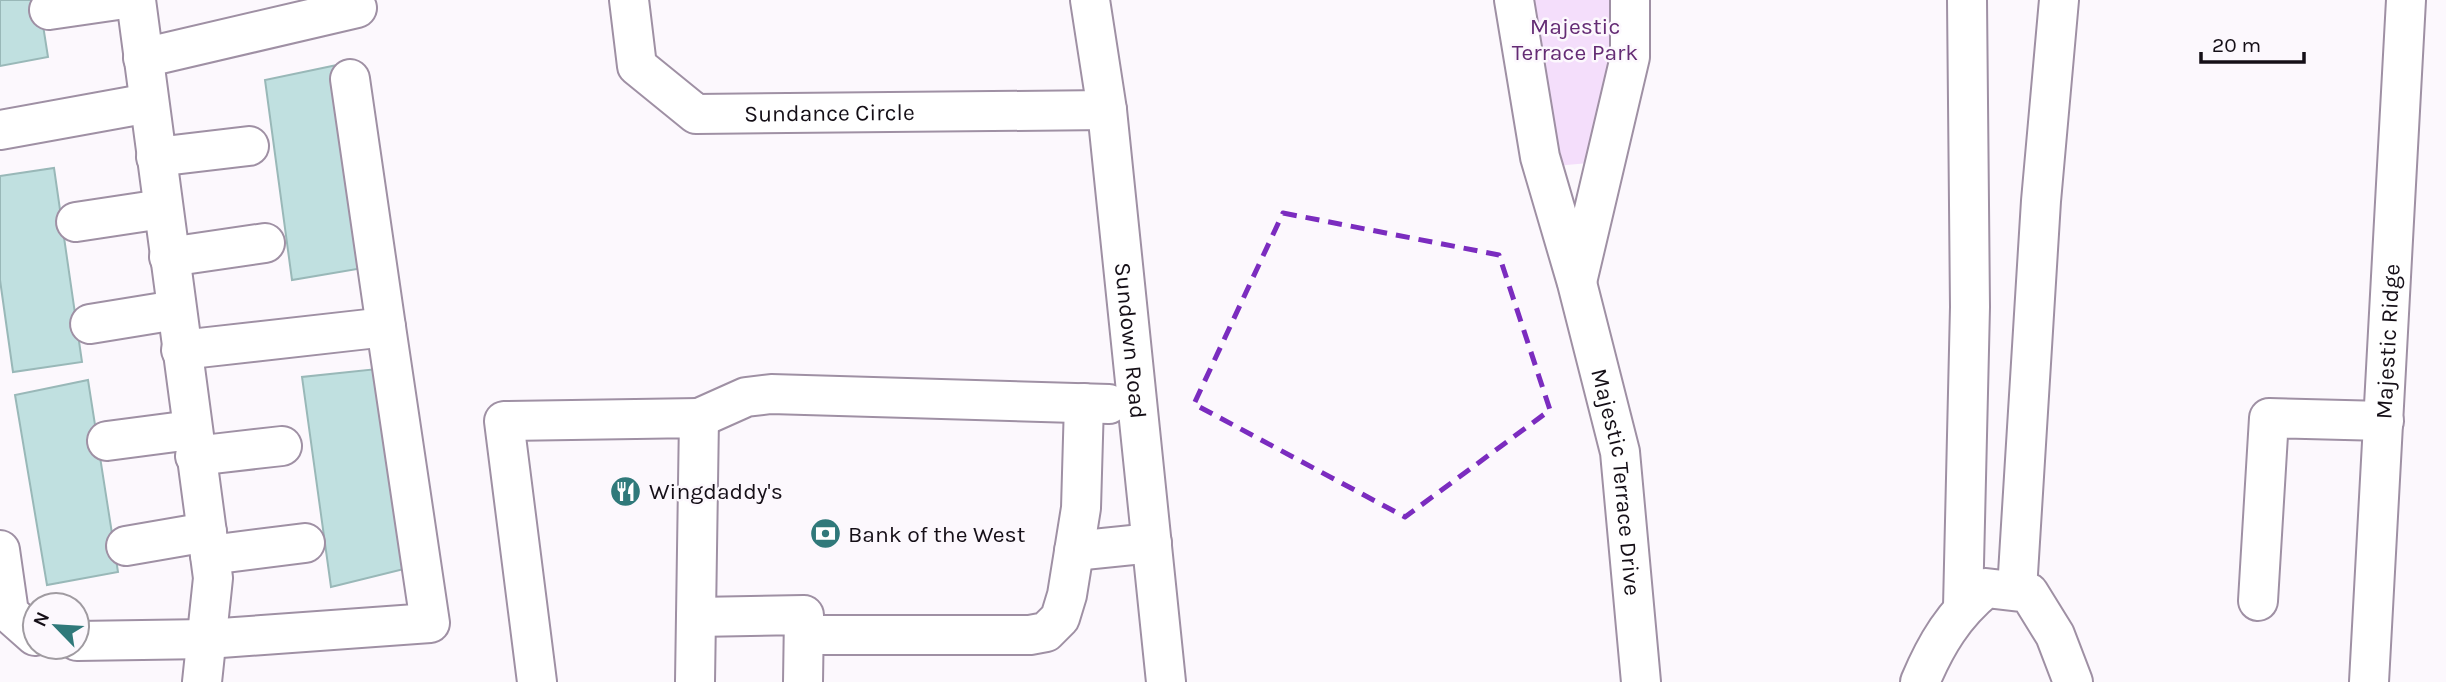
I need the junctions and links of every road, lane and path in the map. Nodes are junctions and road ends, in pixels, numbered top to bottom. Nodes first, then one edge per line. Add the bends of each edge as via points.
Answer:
1 (118, 0) edge
2 (136, 0) edge
3 (629, 0) edge
4 (1090, 0) edge
5 (1514, 0) edge
6 (1630, 0) edge
7 (1967, 0) edge
8 (2059, 0) edge
9 (2406, 0) edge
10 (357, 8) dead end
11 (48, 10) dead end
12 (143, 58) junction
13 (351, 79) dead end
14 (149, 103) junction
15 (1107, 110) junction
16 (0, 130) edge
17 (249, 146) dead end
18 (156, 157) junction
19 (162, 209) junction
20 (76, 222) dead end
21 (265, 243) dead end
22 (169, 257) junction
23 (1577, 283) junction
24 (176, 310) junction
25 (90, 324) dead end
26 (386, 327) junction
27 (181, 350) junction
28 (1084, 403) junction
29 (1138, 405) junction
30 (699, 418) junction
31 (2384, 421) junction
32 (107, 441) dead end
33 (193, 443) junction
34 (282, 446) dead end
35 (209, 543) junction
36 (1152, 543) junction
37 (305, 544) dead end
38 (126, 546) dead end
39 (0, 550) edge
40 (1074, 551) junction
41 (2017, 590) junction
42 (2258, 601) dead end
43 (1963, 607) junction
44 (696, 617) junction
45 (21, 622) edge
46 (804, 635) junction
47 (207, 639) junction
48 (91, 641) edge
49 (202, 682) edge
50 (537, 682) edge
51 (695, 682) edge
52 (803, 682) edge
53 (1166, 682) edge
54 (1641, 682) edge
55 (1920, 682) edge
56 (2073, 682) edge
57 (2369, 682) edge

1 - 11 street
2 - 12 street
3 - 15 street, Sundance Circle via 637,66 696,114
4 - 15 street, Sundown Road
5 - 23 street, Majestic Terrace Drive via 1539,157
6 - 23 street, Majestic Terrace Drive via 1630,57
7 - 43 street via 1970,307
8 - 41 street via 2041,201
9 - 31 street, Majestic Ridge
10 - 12 street
12 - 14 street
13 - 26 street
14 - 16 street
14 - 18 street
15 - 29 street, Sundown Road
17 - 18 street
18 - 19 street
19 - 20 street
19 - 22 street
21 - 22 street
22 - 24 street
23 - 54 street, Majestic Terrace Drive via 1620,452
24 - 25 street
24 - 27 street
26 - 27 street
26 - 47 street via 430,623
27 - 33 street
28 - 29 street
28 - 30 street via 771,394 746,397
28 - 40 street via 1081,508
29 - 36 street, Sundown Road
30 - 44 street
30 - 50 street via 504,421
31 - 42 street via 2269,418
31 - 57 street, Majestic Ridge
32 - 33 street
33 - 34 street
33 - 35 street
35 - 37 street
35 - 38 street
35 - 47 street via 213,578
36 - 40 street
36 - 53 street, Sundown Road
39 - 45 street
40 - 46 street via 1060,618 1046,632
41 - 43 street via 1986,588
41 - 56 street via 2029,593 2055,635
43 - 55 street via 1935,646
44 - 46 street via 804,615
44 - 51 street
46 - 52 street
47 - 48 street
47 - 49 street

